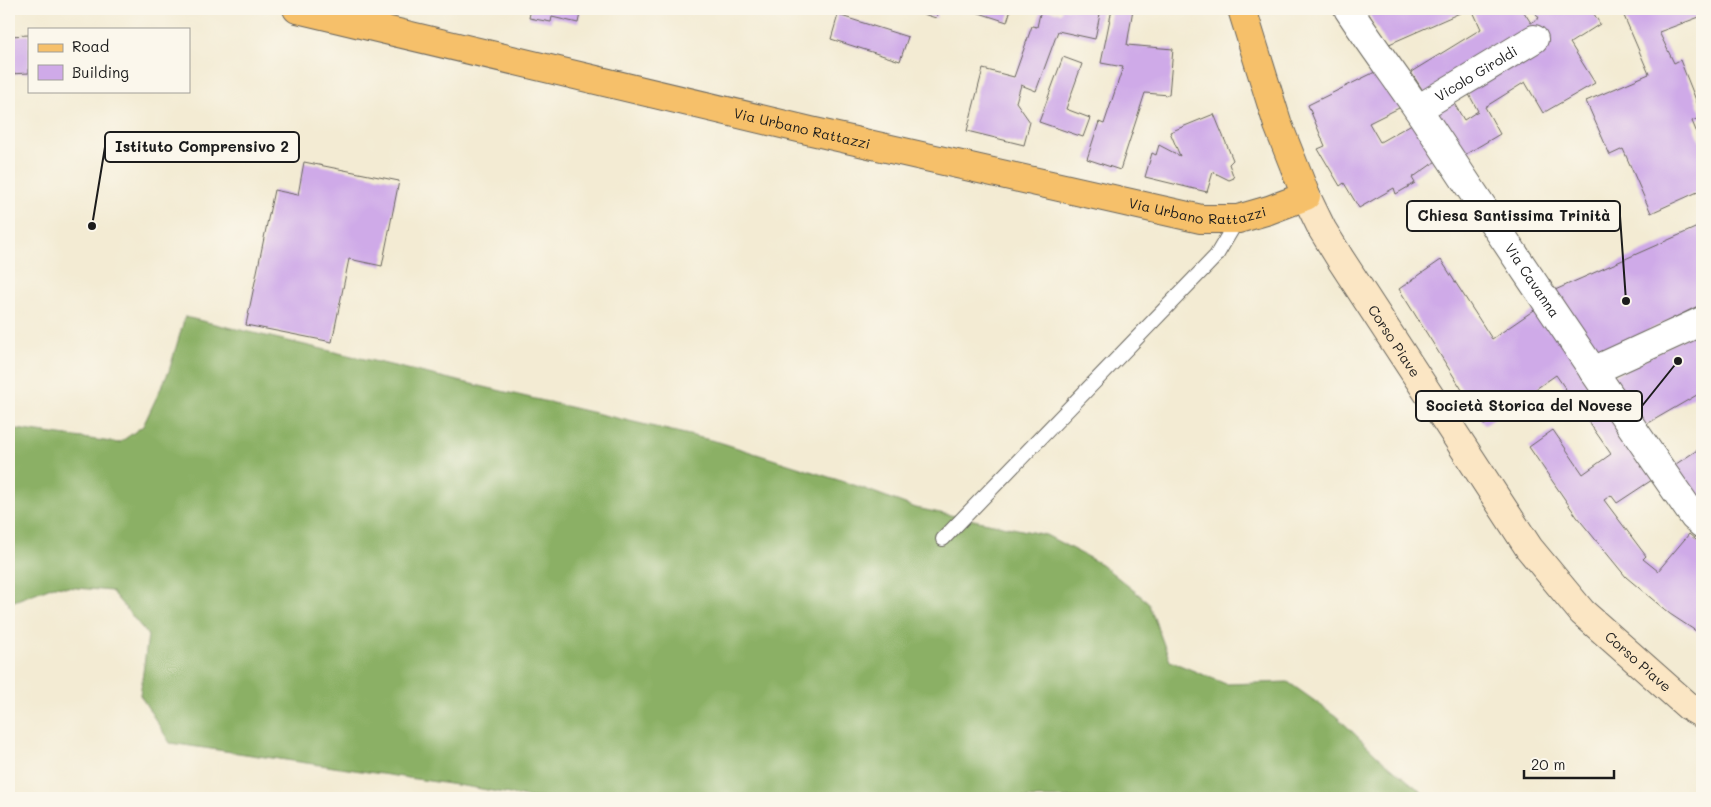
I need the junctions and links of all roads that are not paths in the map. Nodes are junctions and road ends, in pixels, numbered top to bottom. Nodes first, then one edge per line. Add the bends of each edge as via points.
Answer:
1 (297, 9) edge
2 (1242, 9) edge
3 (1348, 9) edge
4 (1534, 39) dead end
5 (1418, 109) junction
6 (1306, 196) junction
7 (1238, 219) junction
8 (1702, 321) edge
9 (1593, 371) junction
10 (1700, 518) edge
11 (944, 538) dead end
12 (1702, 714) edge

1 - 7 main road, Via Urbano Rattazzi via 1201,219
2 - 6 main road, Corso Piave via 1278,125
3 - 5 street, Via Cavanna
4 - 5 street, Vicolo Giroldi
5 - 9 street, Via Cavanna
6 - 7 main road, Via Urbano Rattazzi
6 - 12 main road, Corso Piave via 1341,260 1529,548 1582,612 1688,706
7 - 11 lane via 1216,256
8 - 9 street
9 - 10 street, Via Cavanna

